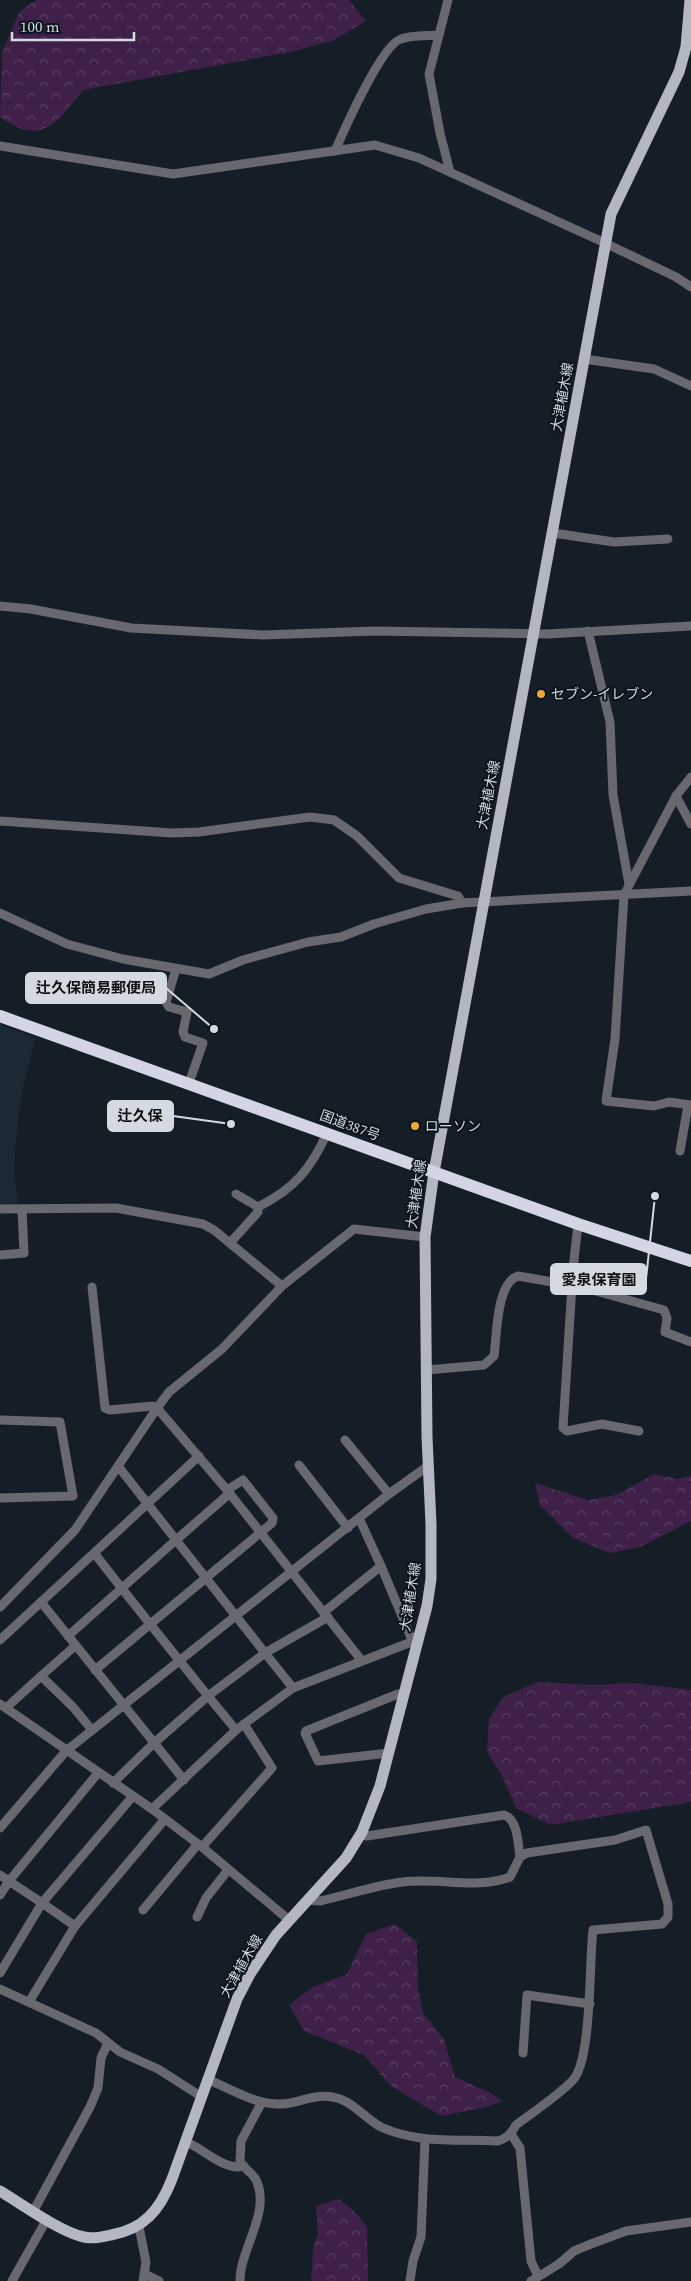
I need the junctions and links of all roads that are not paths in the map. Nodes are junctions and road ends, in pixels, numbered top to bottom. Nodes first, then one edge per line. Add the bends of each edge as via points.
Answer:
1 (448, 0) edge
2 (690, 0) edge
3 (439, 35) junction
4 (689, 48) edge
5 (0, 146) edge
6 (335, 151) junction
7 (450, 172) junction
8 (605, 243) junction
9 (691, 288) edge
10 (584, 358) junction
11 (691, 386) edge
12 (552, 533) junction
13 (668, 539) dead end
14 (0, 606) edge
15 (691, 626) edge
16 (588, 631) junction
17 (534, 634) junction
18 (690, 780) edge
19 (676, 796) junction
20 (0, 821) edge
21 (691, 824) edge
22 (629, 885) junction
23 (691, 891) edge
24 (624, 895) junction
25 (484, 901) junction
26 (462, 902) junction
27 (0, 913) edge
28 (176, 969) junction
29 (0, 1016) edge
30 (189, 1083) junction
31 (687, 1105) edge
32 (327, 1133) junction
33 (678, 1150) dead end
34 (434, 1172) junction
35 (236, 1194) dead end
36 (258, 1208) junction
37 (0, 1209) edge
38 (22, 1209) junction
39 (578, 1224) junction
40 (425, 1237) junction
41 (230, 1243) junction
42 (0, 1255) edge
43 (691, 1261) edge
44 (573, 1285) junction
45 (282, 1286) junction
46 (92, 1287) dead end
47 (691, 1342) edge
48 (426, 1370) junction
49 (156, 1408) junction
50 (0, 1420) edge
51 (639, 1431) dead end
52 (345, 1440) dead end
53 (199, 1456) junction
54 (299, 1465) dead end
55 (118, 1466) junction
56 (428, 1466) junction
57 (229, 1492) junction
58 (389, 1494) junction
59 (0, 1498) edge
60 (148, 1503) junction
61 (359, 1518) junction
62 (348, 1528) junction
63 (260, 1532) junction
64 (176, 1540) junction
65 (95, 1554) junction
66 (381, 1566) junction
67 (293, 1572) junction
68 (205, 1577) junction
69 (122, 1589) junction
70 (41, 1602) junction
71 (0, 1607) edge
72 (326, 1614) junction
73 (236, 1616) junction
74 (150, 1624) junction
75 (68, 1636) junction
76 (0, 1640) edge
77 (415, 1640) junction
78 (75, 1646) junction
79 (265, 1653) junction
80 (362, 1661) junction
81 (180, 1662) junction
82 (94, 1670) junction
83 (41, 1676) junction
84 (293, 1688) junction
85 (404, 1694) junction
86 (208, 1696) junction
87 (3, 1706) edge
88 (123, 1706) junction
89 (244, 1724) junction
90 (92, 1730) junction
91 (236, 1730) junction
92 (154, 1743) junction
93 (66, 1751) junction
94 (388, 1753) junction
95 (98, 1773) junction
96 (184, 1780) junction
97 (113, 1783) junction
98 (133, 1796) junction
99 (152, 1809) junction
100 (165, 1819) junction
101 (0, 1828) edge
102 (361, 1835) junction
103 (200, 1845) junction
104 (520, 1856) junction
105 (228, 1870) junction
106 (0, 1875) edge
107 (9, 1881) junction
108 (0, 1895) edge
109 (308, 1900) junction
110 (42, 1903) junction
111 (143, 1910) dead end
112 (197, 1916) dead end
113 (290, 1920) junction
114 (75, 1926) junction
115 (0, 1973) edge
116 (0, 1989) edge
117 (29, 2002) junction
118 (590, 2004) junction
119 (108, 2044) junction
120 (523, 2053) dead end
121 (209, 2080) junction
122 (202, 2097) junction
123 (262, 2102) junction
124 (511, 2134) junction
125 (425, 2139) junction
126 (186, 2142) junction
127 (244, 2166) junction
128 (0, 2191) edge
129 (34, 2210) junction
130 (47, 2219) junction
131 (691, 2222) edge
132 (139, 2227) junction
133 (144, 2278) edge
134 (535, 2279) edge
135 (12, 2281) edge
136 (159, 2281) edge
137 (240, 2281) edge
138 (410, 2281) edge

1 - 3 street
2 - 4 main road, 大津植木線
3 - 6 street via 398,39 391,45 365,88
3 - 7 street via 429,74
4 - 8 main road, 大津植木線 via 611,214
5 - 6 street via 174,174
6 - 7 street via 375,145 420,158
7 - 8 street
8 - 9 street via 676,277
8 - 10 main road, 大津植木線
10 - 11 street via 654,369
10 - 12 main road, 大津植木線
12 - 13 street via 614,542
12 - 17 main road, 大津植木線
14 - 17 street via 161,631 263,635 374,631
15 - 16 street
16 - 17 street
16 - 22 street via 610,722 613,795
17 - 25 main road, 大津植木線
18 - 19 street
19 - 21 street
19 - 22 street
20 - 26 street via 172,833 310,817 334,820 357,836 399,878 458,896
22 - 24 street
23 - 24 street
24 - 25 street
24 - 31 street via 614,1039 606,1101 654,1106 669,1102
25 - 26 street
25 - 34 main road, 大津植木線
26 - 28 street via 374,924 341,937 308,942 243,960 209,974
27 - 28 street via 67,944
28 - 30 street via 166,1002 168,1007 187,1012 185,1037 203,1043
29 - 30 highway, 国道387号
30 - 32 highway, 国道387号
31 - 33 street
32 - 34 highway, 国道387号
32 - 36 street via 308,1170 276,1198
34 - 39 highway, 国道387号
34 - 40 main road, 大津植木線
35 - 36 street
36 - 41 street
37 - 38 street
38 - 41 street via 116,1208 148,1213 203,1224
38 - 42 street via 24,1253
39 - 43 highway, 国道387号
39 - 44 street
40 - 45 street via 354,1229
40 - 48 main road, 大津植木線
41 - 45 street
44 - 47 street via 664,1310 667,1318 665,1332
44 - 48 street via 523,1276 512,1278 502,1291 491,1361 484,1365
44 - 51 street via 563,1428 567,1431 602,1424
45 - 49 street via 222,1349 169,1392
46 - 49 street via 105,1408
48 - 56 main road, 大津植木線
49 - 53 street
49 - 55 street
50 - 59 street via 60,1422 73,1496
52 - 58 street
53 - 57 street
53 - 60 street
54 - 62 street
55 - 60 street
55 - 71 street via 75,1530
56 - 58 street
56 - 77 main road, 大津植木線 via 431,1579
57 - 63 street
57 - 63 street via 243,1480 267,1510 273,1518 272,1523
57 - 64 street
58 - 61 street
60 - 64 street
60 - 65 street
61 - 62 street
61 - 66 street
62 - 67 street
63 - 67 street
63 - 68 street
64 - 68 street
64 - 69 street
65 - 69 street
65 - 70 street
66 - 72 street
66 - 77 street
67 - 72 street
67 - 73 street
68 - 73 street
68 - 74 street
69 - 74 street
69 - 75 street
70 - 75 street
70 - 76 street
72 - 79 street
72 - 80 street
73 - 79 street
73 - 81 street
74 - 81 street
74 - 82 street
75 - 78 street
77 - 80 street
77 - 85 main road, 大津植木線
78 - 82 street
78 - 83 street
79 - 84 street
79 - 86 street
80 - 84 street
81 - 86 street
81 - 88 street
82 - 88 street
83 - 87 street
83 - 90 street
84 - 89 street
85 - 94 main road, 大津植木線
85 - 94 street via 305,1733 318,1761
86 - 91 street
86 - 92 street
87 - 93 street
88 - 90 street
88 - 92 street
89 - 91 street
89 - 103 street via 272,1768
90 - 93 street
91 - 96 street
92 - 96 street
92 - 97 street
93 - 95 street
93 - 101 street
94 - 102 main road, 大津植木線 via 372,1810
95 - 97 street
95 - 107 street
96 - 99 street
97 - 98 street
98 - 99 street
98 - 110 street
99 - 100 street
100 - 103 street
100 - 114 street
102 - 104 street via 504,1815 510,1816 514,1822
102 - 109 main road, 大津植木線 via 346,1858
103 - 105 street
103 - 111 street
104 - 109 street via 510,1877 494,1883 402,1882 320,1901
104 - 118 street via 616,1840 646,1830 668,1904 668,1917 662,1924 593,1930
105 - 112 street via 206,1898
105 - 113 street
106 - 107 street
107 - 108 street
107 - 110 street
109 - 113 main road, 大津植木線
110 - 114 street
110 - 115 street
113 - 121 main road, 大津植木線 via 264,1951 237,1999
114 - 117 street
116 - 117 street
117 - 119 street via 96,2032
118 - 120 street via 527,1996
118 - 124 street via 581,2063 573,2080 516,2125
119 - 122 street via 158,2069
119 - 129 street via 101,2058 98,2088 90,2107
121 - 122 main road, 大津植木線
121 - 123 street
122 - 126 main road, 大津植木線
123 - 125 street via 287,2103 312,2096 339,2098 378,2125 397,2134
123 - 127 street via 241,2141 240,2158
124 - 125 street via 498,2141
124 - 134 street via 520,2148 530,2261
125 - 138 street via 421,2237
126 - 127 street via 222,2162
126 - 132 main road, 大津植木線 via 165,2196 152,2216
127 - 137 street via 255,2178 259,2193 257,2215
128 - 129 main road, 大津植木線
129 - 130 main road, 大津植木線
130 - 132 main road, 大津植木線 via 84,2237 115,2235
130 - 135 street
131 - 134 street via 626,2231 574,2251
132 - 133 street via 146,2262
133 - 136 street

